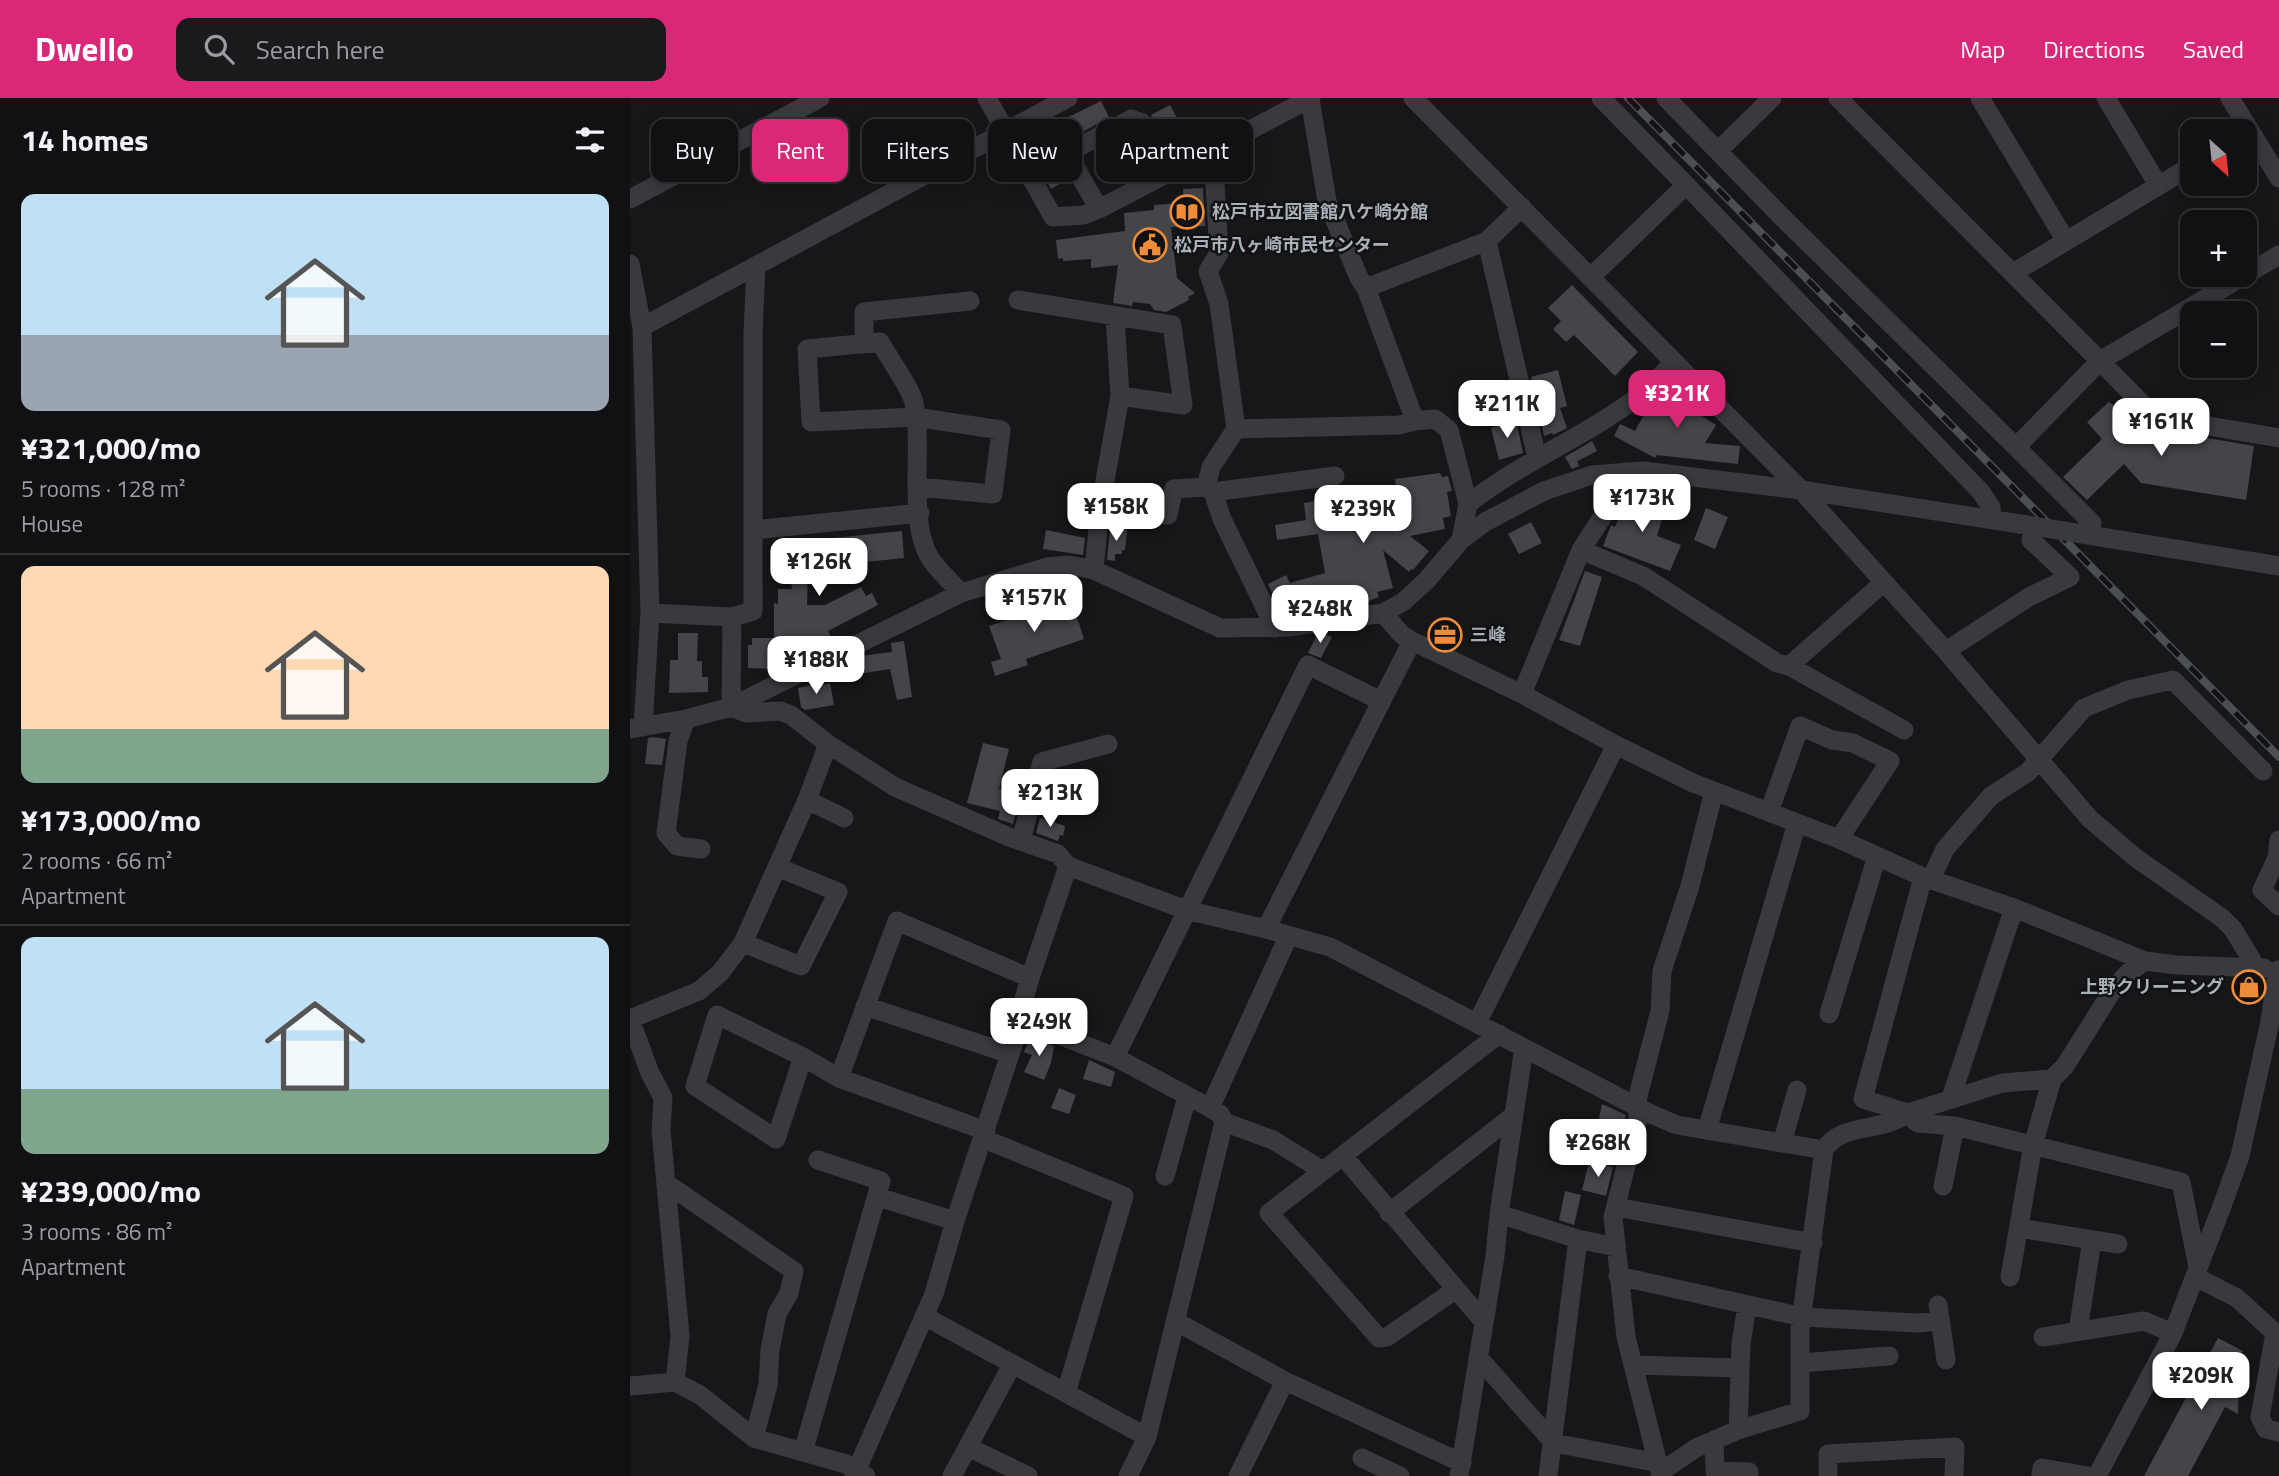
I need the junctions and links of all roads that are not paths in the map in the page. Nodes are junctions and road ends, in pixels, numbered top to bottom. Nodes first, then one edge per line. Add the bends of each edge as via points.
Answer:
1 (820, 98) edge
2 (987, 98) edge
3 (1068, 98) edge
4 (1413, 98) edge
5 (1601, 98) edge
6 (1666, 98) edge
7 (1772, 98) edge
8 (1838, 98) edge
9 (1980, 98) edge
10 (2106, 98) edge
11 (2230, 98) edge
12 (1310, 99) edge
13 (999, 119) edge
14 (1030, 119) edge
15 (2241, 119) edge
16 (1253, 129) edge
17 (1096, 138) edge
18 (988, 142) edge
19 (2258, 144) edge
20 (1718, 151) junction
21 (2277, 168) edge
22 (2180, 172) edge
23 (1034, 182) edge
24 (1151, 182) edge
25 (1215, 182) edge
26 (1686, 185) junction
27 (2158, 185) junction
28 (630, 199) edge
29 (1522, 207) junction
30 (1099, 209) junction
31 (1487, 241) junction
32 (2066, 241) junction
33 (2279, 255) edge
34 (630, 264) edge
35 (756, 266) junction
36 (2012, 273) junction
37 (1591, 277) junction
38 (1366, 288) junction
39 (1018, 300) dead end
40 (970, 301) dead end
41 (1115, 317) junction
42 (642, 327) junction
43 (864, 344) junction
44 (636, 361) edge
45 (2099, 361) junction
46 (1674, 362) junction
47 (1120, 396) junction
48 (915, 417) junction
49 (1415, 422) junction
50 (1236, 429) junction
51 (2279, 438) edge
52 (2015, 447) junction
53 (1537, 458) junction
54 (1625, 472) junction
55 (637, 473) edge
56 (1335, 476) dead end
57 (918, 486) junction
58 (1209, 490) junction
59 (1801, 490) junction
60 (1468, 504) junction
61 (1100, 509) junction
62 (920, 513) junction
63 (1992, 520) junction
64 (2027, 526) junction
65 (753, 530) junction
66 (2098, 537) junction
67 (1461, 540) junction
68 (1581, 550) junction
69 (2279, 566) edge
70 (1094, 570) junction
71 (1883, 583) junction
72 (961, 593) junction
73 (650, 613) junction
74 (1384, 613) junction
75 (732, 617) junction
76 (1275, 628) junction
77 (1412, 641) junction
78 (1946, 651) junction
79 (1789, 666) junction
80 (1522, 694) junction
81 (1381, 701) junction
82 (731, 707) junction
83 (687, 719) junction
84 (637, 728) edge
85 (1904, 730) dead end
86 (828, 744) junction
87 (1108, 744) dead end
88 (1616, 745) junction
89 (2039, 759) junction
90 (2263, 771) dead end
91 (1714, 791) junction
92 (807, 800) junction
93 (1769, 812) junction
94 (844, 818) dead end
95 (1797, 823) junction
96 (1839, 839) junction
97 (1021, 840) junction
98 (2279, 840) edge
99 (701, 849) dead end
100 (1877, 856) junction
101 (1068, 866) junction
102 (777, 867) junction
103 (1927, 878) junction
104 (2279, 906) edge
105 (2014, 908) junction
106 (1186, 910) junction
107 (1266, 929) junction
108 (1288, 937) junction
109 (743, 943) junction
110 (2145, 961) junction
111 (2256, 967) junction
112 (2278, 970) edge
113 (1030, 978) junction
114 (865, 1006) junction
115 (1829, 1014) dead end
116 (630, 1019) edge
117 (1018, 1019) junction
118 (1477, 1023) junction
119 (1499, 1034) junction
120 (1524, 1048) junction
121 (1010, 1054) junction
122 (803, 1057) junction
123 (1115, 1057) junction
124 (839, 1078) junction
125 (2052, 1079) junction
126 (1797, 1090) dead end
127 (1187, 1097) junction
128 (1951, 1098) junction
129 (1638, 1107) junction
130 (1908, 1113) junction
131 (1217, 1115) junction
132 (1514, 1115) junction
133 (1955, 1126) junction
134 (1707, 1130) junction
135 (985, 1135) junction
136 (1782, 1143) junction
137 (2033, 1144) junction
138 (1824, 1150) junction
139 (1343, 1156) junction
140 (818, 1160) dead end
141 (1323, 1171) junction
142 (1165, 1176) dead end
143 (666, 1183) junction
144 (1943, 1185) dead end
145 (878, 1197) junction
146 (1616, 1207) junction
147 (1390, 1213) junction
148 (1499, 1214) junction
149 (955, 1221) junction
150 (2019, 1228) junction
151 (1578, 1239) junction
152 (2092, 1240) junction
153 (1813, 1243) junction
154 (2118, 1244) dead end
155 (1615, 1247) junction
156 (2197, 1272) junction
157 (1618, 1276) junction
158 (2010, 1277) dead end
159 (1455, 1290) junction
160 (1747, 1305) junction
161 (925, 1316) junction
162 (1803, 1317) junction
163 (1175, 1321) junction
164 (1484, 1322) junction
165 (2078, 1331) junction
166 (2277, 1332) edge
167 (2173, 1333) junction
168 (2043, 1337) dead end
169 (1889, 1356) dead end
170 (1478, 1357) junction
171 (1946, 1360) dead end
172 (1801, 1363) junction
173 (1012, 1365) junction
174 (1633, 1365) junction
175 (1740, 1368) junction
176 (1285, 1381) junction
177 (676, 1382) junction
178 (630, 1386) edge
179 (1066, 1393) junction
180 (1738, 1430) junction
181 (2279, 1432) edge
182 (1147, 1437) junction
183 (754, 1438) junction
184 (1714, 1440) junction
185 (1554, 1443) junction
186 (968, 1447) junction
187 (803, 1452) junction
188 (1362, 1458) dead end
189 (1460, 1469) edge
190 (1661, 1470) edge
191 (1749, 1472) dead end
192 (859, 1474) edge
193 (952, 1476) edge
194 (1028, 1476) edge
195 (1128, 1476) edge
196 (1238, 1476) edge
197 (1400, 1476) edge
198 (1548, 1476) edge
199 (1828, 1476) edge
200 (1954, 1476) edge
201 (2041, 1476) edge
202 (2088, 1476) edge
203 (2097, 1476) edge

1 - 28 street
2 - 13 street
3 - 14 street
4 - 29 street
5 - 26 street
6 - 20 street
7 - 20 street
8 - 36 street
9 - 32 street
10 - 27 street
11 - 15 street
12 - 16 street
12 - 38 street via 1327,201
17 - 30 street via 1077,148 1072,160
18 - 35 street
19 - 21 street
20 - 52 street
22 - 27 street
23 - 30 street via 1053,217
24 - 30 street
25 - 50 street via 1219,253 1208,271 1219,304
26 - 37 street
26 - 63 street via 1981,492
27 - 32 street
29 - 31 street
29 - 37 street
31 - 38 street
31 - 53 street
32 - 36 street
33 - 45 street
34 - 42 street
35 - 42 street
35 - 65 street
36 - 45 street
37 - 46 street
38 - 49 street
39 - 41 street
40 - 43 street via 864,312
41 - 47 street
41 - 47 street via 1172,325 1184,404
42 - 44 street
43 - 48 street via 880,342 914,401
43 - 48 street via 807,349 811,422
44 - 55 street
45 - 51 street via 2155,417
45 - 52 street
46 - 53 street via 1639,395
46 - 59 street
47 - 61 street
48 - 57 street
48 - 57 street via 1001,430 993,495
49 - 50 street
49 - 60 street via 1435,419 1449,430
50 - 58 street via 1211,467
52 - 66 street via 2092,523
53 - 60 street
54 - 59 street
54 - 67 street via 1592,474 1544,491
54 - 68 street
55 - 73 street
56 - 58 street
57 - 62 street
58 - 61 street via 1174,489 1168,515
58 - 76 street
59 - 63 street
59 - 71 street
60 - 67 street
61 - 70 street
62 - 65 street
62 - 72 street via 931,560
63 - 64 street
64 - 66 street, bridge
64 - 78 street via 2031,540 2070,577 2029,597
65 - 75 street via 753,611
66 - 69 street
67 - 74 street via 1404,602
68 - 79 street via 1643,576 1777,663
68 - 80 street
70 - 72 street via 1047,567
70 - 76 street via 1220,628
71 - 78 street
71 - 79 street
72 - 82 street
73 - 75 street
73 - 84 street
74 - 76 street
74 - 77 street
75 - 82 street
77 - 80 street
77 - 81 street
78 - 89 street
79 - 85 street
80 - 88 street
81 - 106 street via 1308,665
81 - 107 street
82 - 83 street
82 - 86 street via 746,713 792,715
83 - 84 street
83 - 99 street via 678,741 666,833 677,846
86 - 92 street
86 - 97 street via 895,787
87 - 97 street via 1042,762
88 - 91 street
88 - 118 street
89 - 90 street via 2084,708 2128,690 2173,680
89 - 103 street via 2028,772 1991,796 1945,849
89 - 111 street via 2090,819 2136,858 2222,918
91 - 93 street
91 - 129 street via 1662,971 1660,1011
92 - 94 street
92 - 102 street
93 - 95 street
93 - 96 street via 1800,726 1832,740 1853,743 1890,761
95 - 96 street
95 - 134 street
96 - 100 street
97 - 101 street via 1058,854
98 - 104 street via 2277,858 2262,890
100 - 103 street
100 - 115 street
101 - 106 street
101 - 113 street
102 - 109 street
102 - 109 street via 838,892 801,966
103 - 105 street
103 - 130 street via 1863,1099
105 - 110 street
105 - 128 street
106 - 107 street
106 - 123 street
107 - 108 street
108 - 118 street via 1331,947
108 - 131 street
109 - 116 street via 699,991
110 - 111 street
110 - 125 street via 2114,988
111 - 112 street
112 - 156 street via 2239,1156
113 - 114 street via 897,921
113 - 117 street
114 - 121 street
114 - 124 street
116 - 143 street via 663,1098
117 - 121 street
117 - 123 street
118 - 119 street
119 - 120 street
119 - 139 street
120 - 129 street
120 - 132 street
121 - 135 street
122 - 122 street via 717,1015 695,1086 776,1139
122 - 124 street
123 - 127 street
124 - 135 street
125 - 128 street via 2002,1083
125 - 137 street
126 - 136 street
127 - 131 street
127 - 142 street
128 - 130 street
129 - 134 street via 1677,1125
129 - 146 street
130 - 133 street via 1917,1123
130 - 138 street via 1896,1122 1846,1132
131 - 141 street via 1273,1140
131 - 163 street
132 - 147 street
132 - 148 street
133 - 137 street
133 - 144 street
134 - 136 street
135 - 149 street
135 - 179 street via 1124,1196
136 - 138 street
137 - 150 street
137 - 156 street via 2181,1182
138 - 153 street
139 - 141 street
139 - 147 street
140 - 145 street via 881,1181
141 - 159 street via 1269,1213 1379,1338
143 - 177 street via 680,1336
143 - 183 street via 794,1271 777,1314 768,1385
145 - 149 street
145 - 187 street
146 - 153 street
146 - 155 street
147 - 159 street
148 - 151 street
148 - 164 street
149 - 161 street
150 - 152 street
150 - 158 street
151 - 155 street
151 - 185 street
152 - 154 street
152 - 165 street
153 - 162 street
155 - 157 street
156 - 166 street
156 - 167 street
157 - 160 street
157 - 174 street
159 - 164 street
160 - 162 street
160 - 175 street
161 - 173 street
161 - 192 street
162 - 171 street via 1917,1323 1939,1313
162 - 172 street
163 - 176 street
163 - 182 street
164 - 170 street
165 - 167 street via 2144,1321
165 - 168 street
166 - 181 street via 2260,1417 2266,1429
167 - 203 street
169 - 172 street
170 - 185 street
170 - 189 street
172 - 180 street via 1800,1411
173 - 179 street
173 - 186 street
174 - 175 street
174 - 190 street
175 - 180 street
176 - 189 street
176 - 196 street
177 - 178 street
177 - 183 street
179 - 182 street
180 - 184 street
182 - 195 street
183 - 187 street
184 - 190 street
184 - 191 street via 1715,1471
185 - 190 street
185 - 198 street
186 - 193 street
186 - 194 street
187 - 192 street via 846,1464
188 - 197 street
199 - 200 street via 1828,1454 1955,1447
201 - 202 street via 2042,1468

